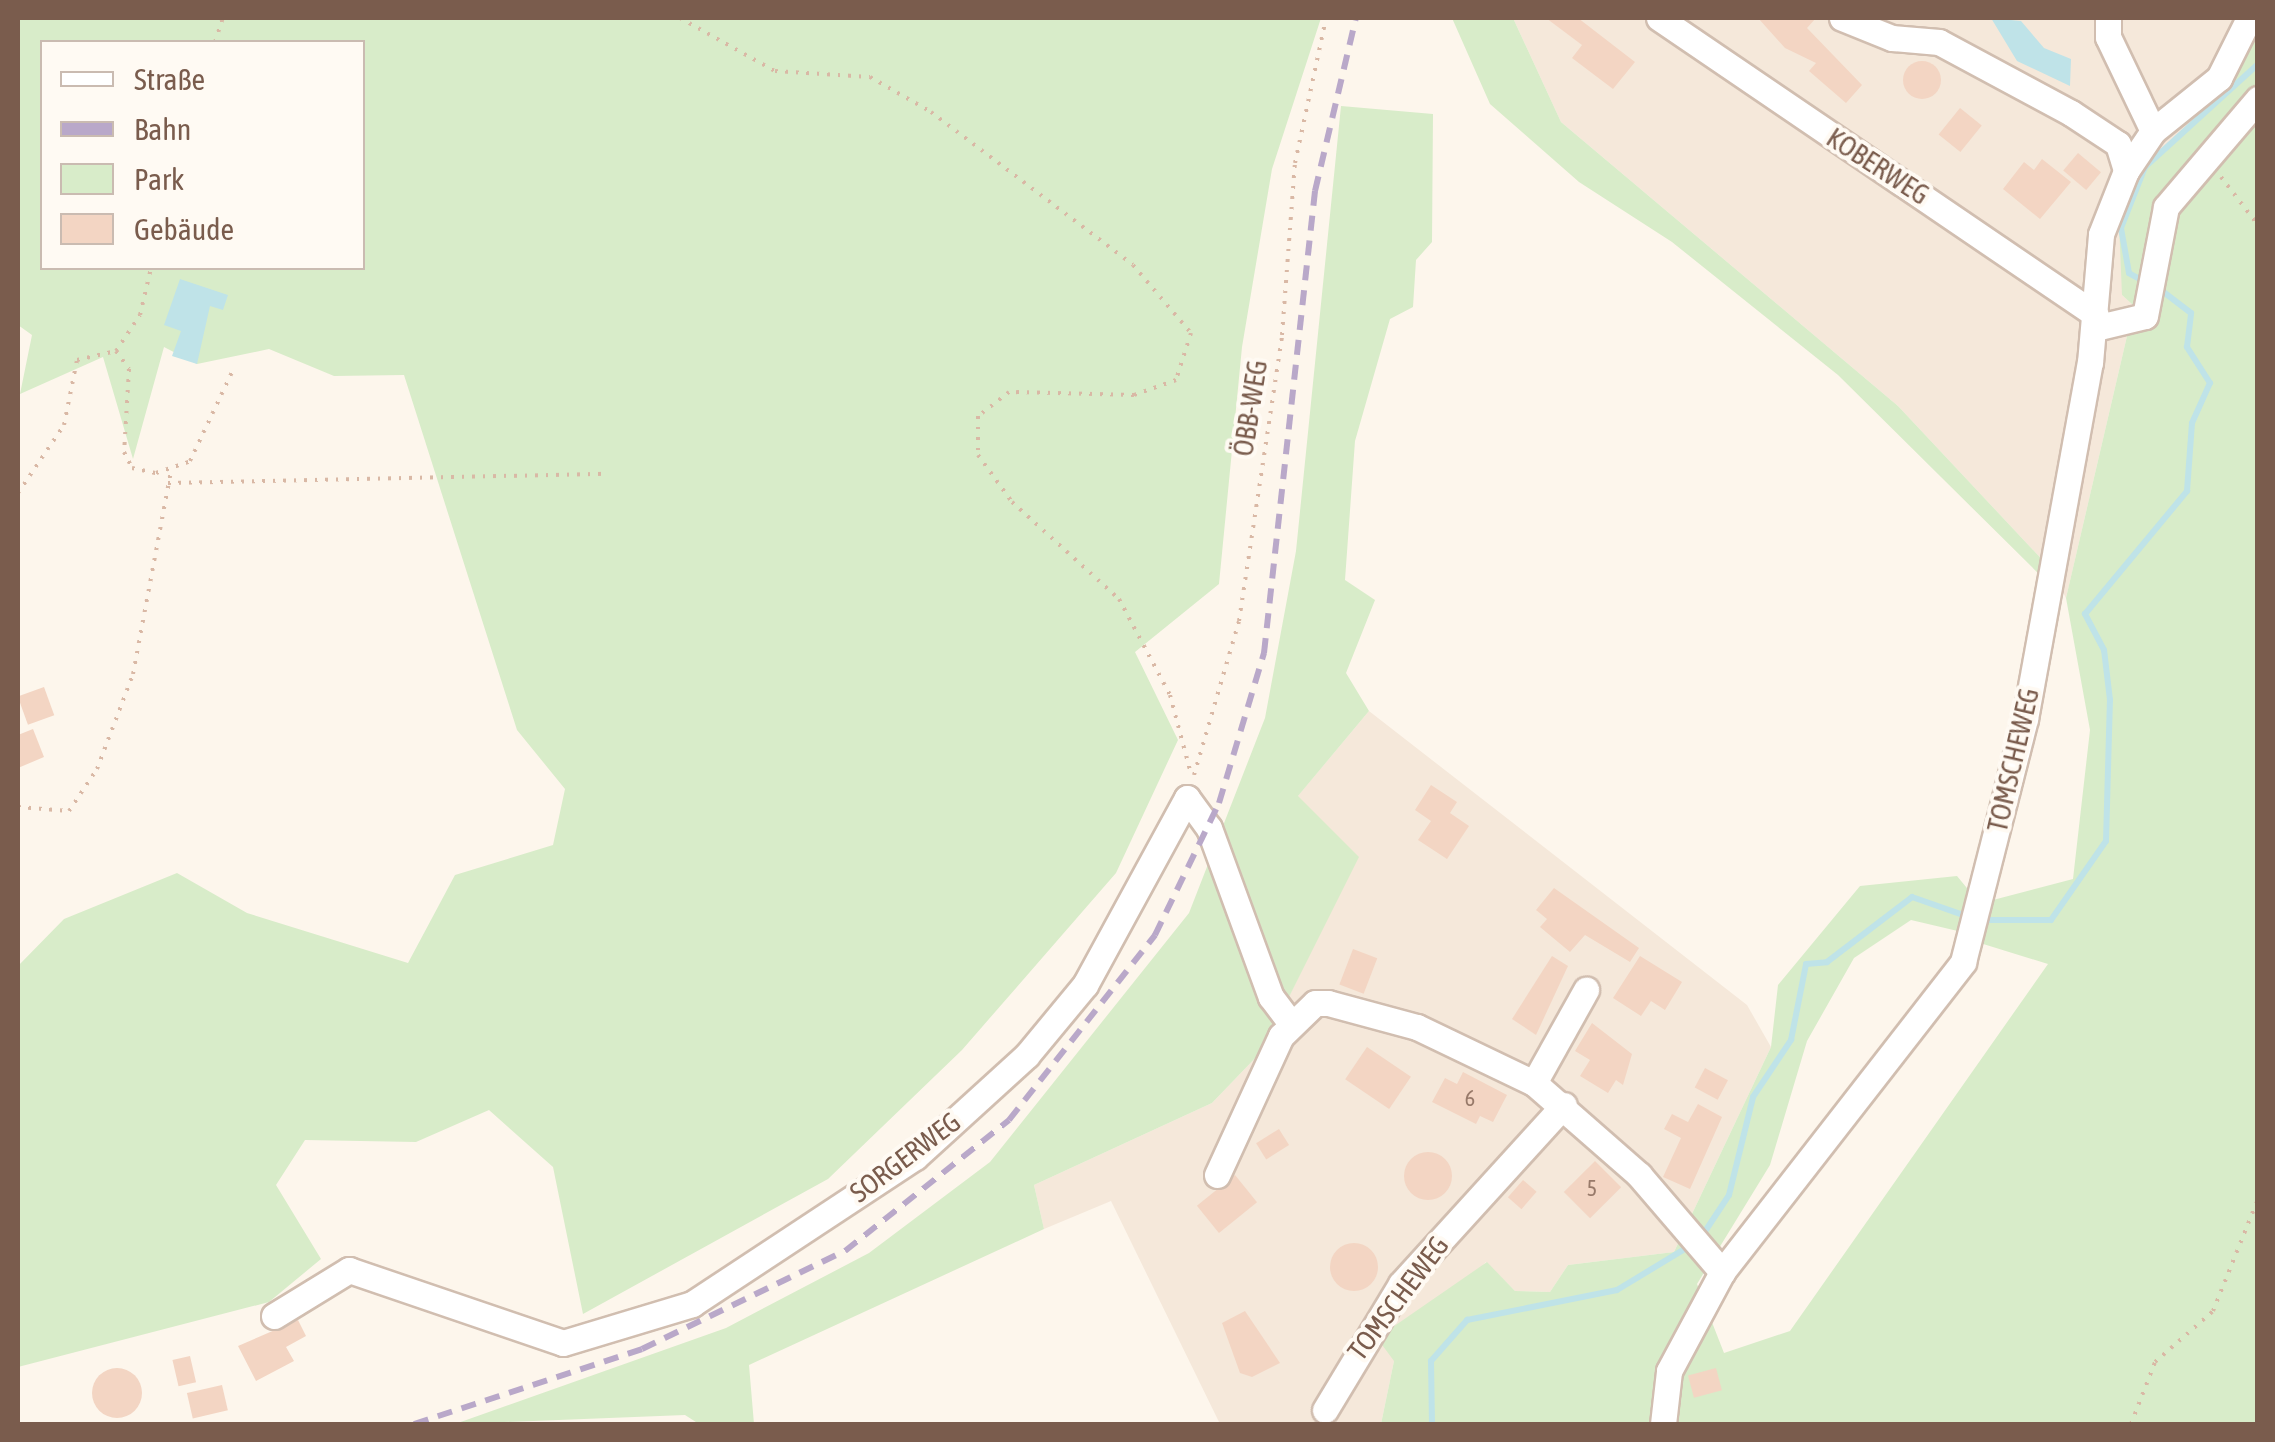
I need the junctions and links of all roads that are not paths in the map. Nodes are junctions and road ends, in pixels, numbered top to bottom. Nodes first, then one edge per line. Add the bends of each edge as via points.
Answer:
1 (1659, 18) edge
2 (1842, 18) edge
3 (2108, 18) edge
4 (2249, 18) edge
5 (2258, 99) edge
6 (2153, 132) junction
7 (2126, 171) junction
8 (2095, 322) junction
9 (1586, 990) dead end
10 (1290, 1022) junction
11 (1534, 1083) junction
12 (1564, 1105) junction
13 (1217, 1174) dead end
14 (1704, 1257) junction
15 (274, 1316) dead end
16 (1325, 1410) dead end
17 (1663, 1424) edge

1 - 8 street, KOBERWEG
2 - 7 street via 1892,38 1939,42 2071,113 2118,144
3 - 6 street via 2108,37
4 - 6 street, TOMSCHEWEG via 2219,78
5 - 8 street via 2166,208 2139,321
6 - 7 street, TOMSCHEWEG
7 - 8 street, TOMSCHEWEG via 2101,234
8 - 14 street, TOMSCHEWEG via 2025,719 1963,962
9 - 11 street
10 - 11 street via 1328,1003 1417,1027
10 - 13 street
10 - 15 street, SORGERWEG via 1271,997 1190,788 1085,985 1027,1055 915,1156 692,1304 563,1343 349,1270 322,1278
11 - 12 street
12 - 14 street via 1639,1175
12 - 16 street, TOMSCHEWEG via 1402,1284
14 - 17 street, TOMSCHEWEG via 1669,1371

